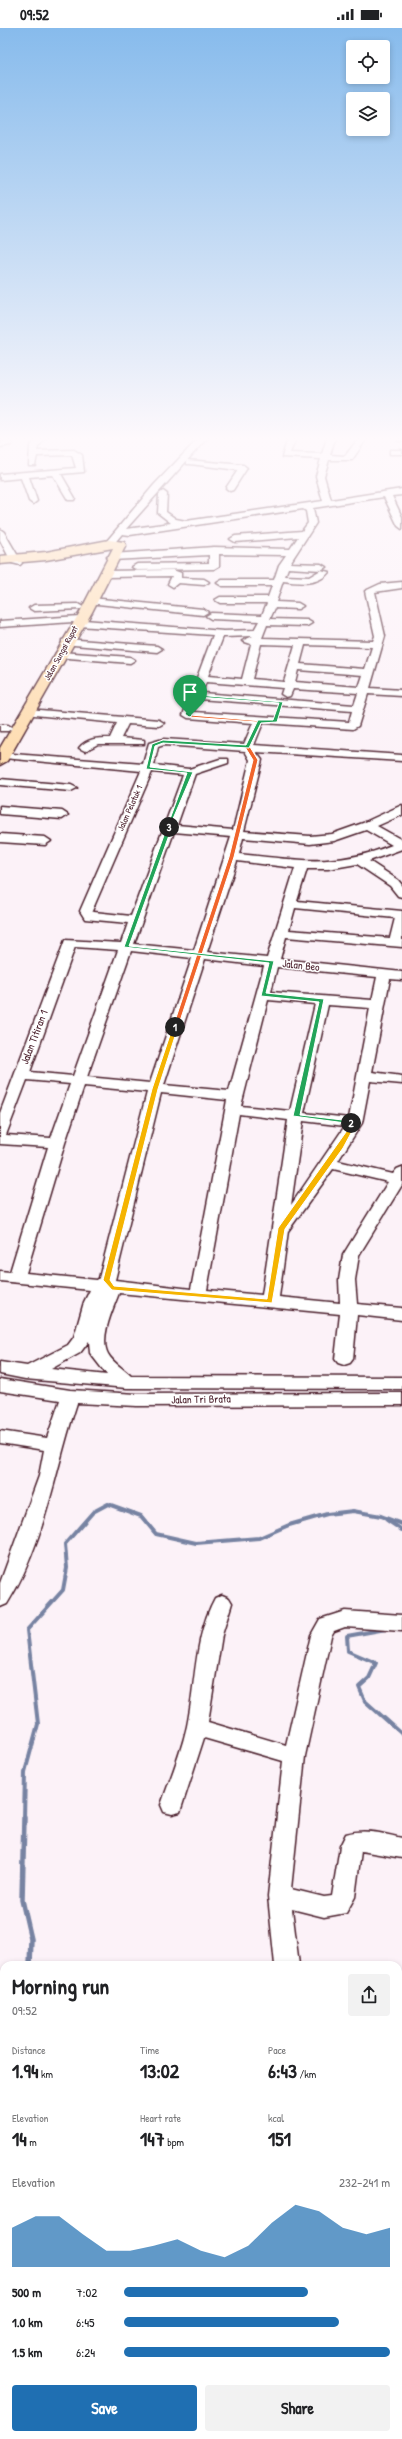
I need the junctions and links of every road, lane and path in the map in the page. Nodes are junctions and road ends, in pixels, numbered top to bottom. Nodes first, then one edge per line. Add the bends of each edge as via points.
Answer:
1 (253, 550) edge
2 (10, 551) edge
3 (113, 551) edge
4 (115, 551) edge
5 (176, 551) edge
6 (217, 551) edge
7 (263, 551) edge
8 (291, 552) joint
9 (111, 556) junction
10 (250, 559) dead end
11 (0, 560) edge
12 (16, 561) junction
13 (0, 564) edge
14 (284, 565) junction
15 (279, 580) junction
16 (204, 582) dead end
17 (222, 583) dead end
18 (402, 585) edge
19 (220, 600) dead end
20 (271, 603) junction
21 (298, 606) dead end
22 (34, 608) dead end
23 (80, 613) junction
24 (155, 616) dead end
25 (264, 620) junction
26 (307, 623) dead end
27 (0, 624) edge
28 (219, 637) junction
29 (257, 637) junction
30 (66, 642) junction
31 (301, 642) junction
32 (377, 644) junction
33 (157, 649) dead end
34 (58, 659) junction
35 (127, 664) dead end
36 (295, 667) junction
37 (370, 672) junction
38 (202, 679) junction
39 (246, 681) junction
40 (290, 684) junction
41 (364, 689) junction
42 (34, 693) junction
43 (196, 696) junction
44 (400, 699) edge
45 (281, 702) junction
46 (357, 708) junction
47 (28, 712) junction
48 (124, 720) junction
49 (259, 721) junction
50 (275, 721) junction
51 (159, 722) dead end
52 (4, 728) edge
53 (0, 739) edge
54 (114, 741) junction
55 (140, 742) dead end
56 (248, 747) junction
57 (85, 748) dead end
58 (282, 750) junction
59 (2, 758) edge
60 (402, 758) edge
61 (256, 760) junction
62 (224, 761) dead end
63 (148, 768) junction
64 (190, 772) junction
65 (0, 782) edge
66 (71, 788) dead end
67 (402, 809) edge
68 (0, 810) edge
69 (62, 815) dead end
70 (367, 826) junction
71 (169, 828) junction
72 (238, 833) junction
73 (0, 838) edge
74 (45, 841) dead end
75 (402, 845) edge
76 (232, 857) junction
77 (359, 860) junction
78 (302, 865) junction
79 (402, 893) edge
80 (291, 904) junction
81 (402, 916) edge
82 (135, 920) junction
83 (283, 933) junction
84 (70, 943) joint
85 (399, 943) edge
86 (126, 947) junction
87 (199, 955) junction
88 (272, 962) junction
89 (384, 974) junction
90 (402, 976) edge
91 (263, 995) junction
92 (322, 1001) junction
93 (378, 1006) junction
94 (20, 1075) junction
95 (365, 1076) junction
96 (402, 1080) edge
97 (78, 1081) junction
98 (155, 1089) junction
99 (233, 1103) junction
100 (296, 1116) junction
101 (355, 1123) junction
102 (0, 1133) edge
103 (0, 1139) edge
104 (58, 1143) junction
105 (329, 1163) junction
106 (399, 1176) edge
107 (282, 1228) junction
108 (0, 1276) edge
109 (17, 1277) junction
110 (105, 1285) junction
111 (198, 1295) junction
112 (270, 1301) junction
113 (350, 1308) junction
114 (402, 1314) edge
115 (344, 1359) dead end
116 (0, 1368) edge
117 (25, 1373) junction
118 (127, 1382) junction
119 (402, 1383) edge
120 (0, 1385) edge
121 (228, 1391) junction
122 (70, 1396) junction
123 (402, 1399) edge
124 (0, 1437) edge
125 (54, 1446) junction
126 (0, 1599) edge
127 (222, 1603) dead end
128 (402, 1623) edge
129 (197, 1727) junction
130 (294, 1756) junction
131 (172, 1805) dead end
132 (402, 1848) edge
133 (279, 1896) junction
134 (287, 1961) edge

1 - 10 street
2 - 12 street
3 - 9 street
4 - 9 street
5 - 9 street
6 - 9 street via 214,566
7 - 8 street
8 - 14 street
9 - 12 main road
9 - 16 street via 178,575 174,582
9 - 23 main road, Jalan Sungai Rupat
9 - 23 main road, Jalan Sungai Rupat
11 - 12 main road
12 - 13 main road
14 - 15 street
14 - 15 street via 322,570 319,578 312,580
15 - 17 street
15 - 20 street
18 - 32 street via 375,588 370,591 380,636
19 - 20 street
20 - 21 street
20 - 25 street
22 - 23 street
23 - 24 street
23 - 25 street via 207,614
23 - 27 street
23 - 28 street
23 - 30 main road, Jalan Sungai Rupat
23 - 42 main road, Jalan Sungai Rupat
25 - 26 street
25 - 29 street
28 - 29 street
28 - 38 street
29 - 31 street
29 - 39 street via 256,654
30 - 33 street
30 - 34 main road, Jalan Sungai Rupat
31 - 32 street
31 - 36 street
32 - 37 street
34 - 35 street
34 - 42 main road, Jalan Sungai Rupat
36 - 37 street
36 - 40 street
37 - 41 street
38 - 39 street
38 - 43 street
39 - 40 street
40 - 41 street
40 - 45 street
41 - 44 street
41 - 46 street
42 - 47 main road, Jalan Sungai Rupat
42 - 52 main road, Jalan Sungai Rupat
43 - 45 street
43 - 49 street via 189,715
45 - 46 street
45 - 50 street
46 - 50 street via 355,726 352,727
47 - 48 street
47 - 59 main road, Jalan Sungai Rupat
48 - 51 street
48 - 54 street
49 - 50 street
49 - 56 street
52 - 53 main road, Jalan Sungai Rupat
54 - 55 street
54 - 57 street via 96,742
56 - 58 street
56 - 61 street
56 - 63 street, Jalan Pelatuk 1 via 157,743 153,745
58 - 60 street
58 - 61 street
59 - 63 street
61 - 72 street
62 - 64 street
63 - 64 street
63 - 82 street, Jalan Pelatuk 1 via 86,911 90,916
64 - 71 street
65 - 66 street
67 - 70 street
68 - 69 street
70 - 72 street via 322,839
70 - 75 street
71 - 72 street
71 - 82 street via 161,856
72 - 76 street
73 - 74 street
75 - 77 street
76 - 78 street
76 - 87 street
77 - 78 street via 327,865
77 - 79 street via 394,883
78 - 80 street
80 - 81 street
80 - 83 street
81 - 85 street
82 - 86 street
83 - 85 street
83 - 88 street
84 - 86 street, Jalan Beo
84 - 94 street, Jalan Titiran 1
86 - 87 street, Jalan Beo
86 - 97 street
87 - 88 street, Jalan Beo
87 - 98 street
88 - 89 street, Jalan Beo
88 - 91 street
89 - 90 street, Jalan Beo
89 - 93 street
91 - 92 street
91 - 99 street
92 - 93 street
92 - 100 street
93 - 95 street
94 - 97 street
94 - 102 street, Jalan Titiran 1
95 - 96 street
95 - 101 street
97 - 98 street
97 - 104 street
98 - 99 street
98 - 110 street
99 - 100 street
99 - 111 street
100 - 101 street
100 - 107 street
101 - 105 street
103 - 104 street
104 - 109 street
105 - 106 street
105 - 107 street
106 - 113 street via 351,1255 347,1280
107 - 112 street
108 - 109 street
109 - 110 street
110 - 111 street
110 - 117 street via 78,1345 68,1353
110 - 118 street via 96,1340 98,1352
111 - 112 street
112 - 113 street
113 - 114 street
113 - 115 street
116 - 117 street, Jalan Tri Brata
117 - 118 street, Jalan Tri Brata
118 - 121 street, Jalan Tri Brata
119 - 121 street, Jalan Tri Brata
120 - 122 street, Jalan Tri Brata
121 - 122 street, Jalan Tri Brata via 138,1400
121 - 123 street, Jalan Tri Brata
122 - 125 street
124 - 125 street
125 - 126 street via 48,1476 14,1572
127 - 129 street via 212,1635
128 - 130 street via 345,1620 328,1625 321,1635
129 - 130 street
129 - 131 street
130 - 133 street
132 - 133 street via 366,1840 354,1841 351,1846 344,1897 338,1906 324,1907
133 - 134 street

